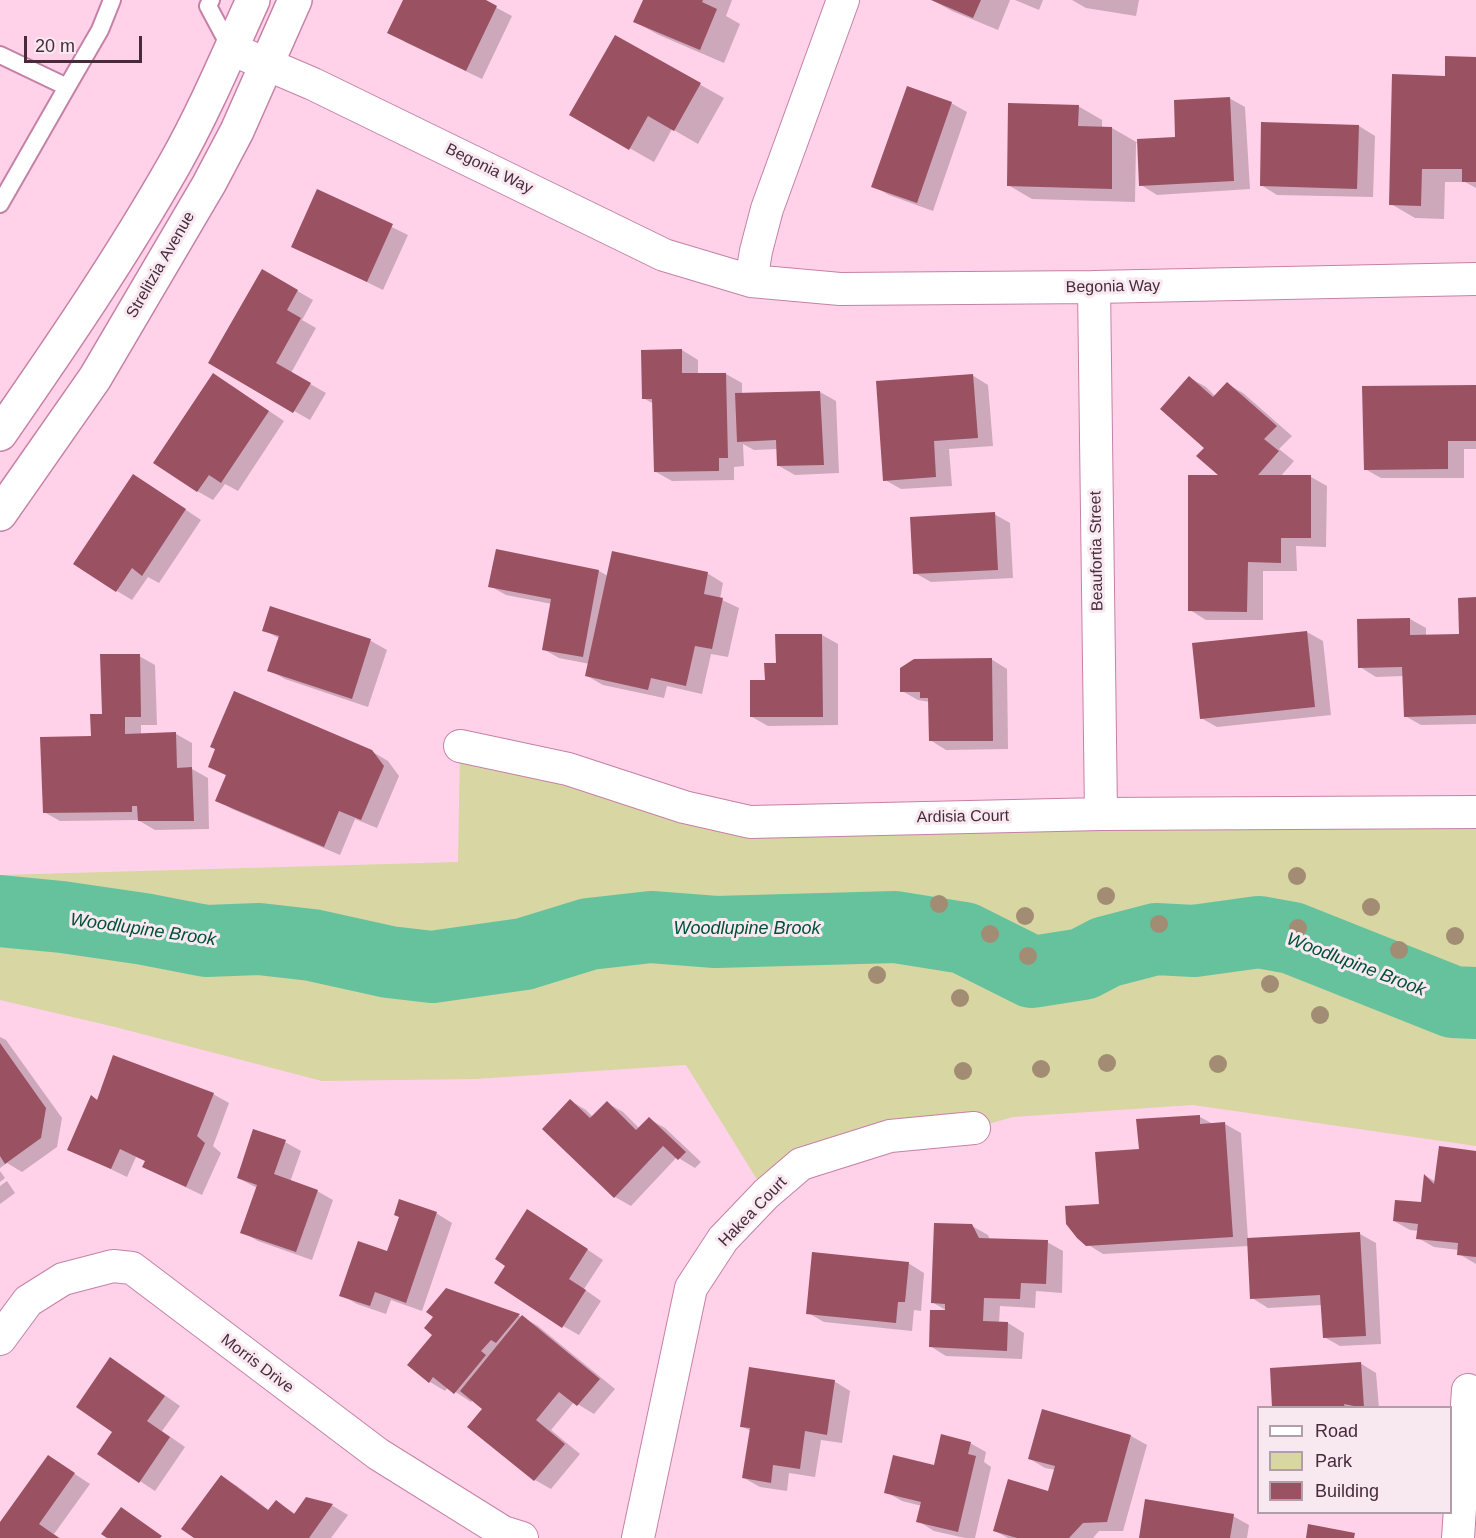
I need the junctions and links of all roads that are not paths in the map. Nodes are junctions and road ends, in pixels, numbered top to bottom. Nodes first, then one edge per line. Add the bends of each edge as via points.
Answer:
1 (211, 0) edge
2 (253, 0) edge
3 (295, 0) edge
4 (843, 0) edge
5 (108, 1) edge
6 (231, 49) junction
7 (0, 55) edge
8 (266, 64) junction
9 (67, 87) junction
10 (0, 204) edge
11 (1476, 279) edge
12 (751, 281) junction
13 (1094, 287) junction
14 (0, 434) edge
15 (0, 514) edge
16 (460, 746) dead end
17 (1476, 812) edge
18 (1101, 814) junction
19 (974, 1128) dead end
20 (0, 1339) edge
21 (1468, 1390) dead end
22 (522, 1538) edge
23 (638, 1538) edge
24 (1458, 1538) edge

1 - 6 lane via 208,6
2 - 6 street
3 - 8 street, Strelitzia Avenue
4 - 12 street via 767,209
5 - 9 lane via 100,30
6 - 8 street, Begonia Way
6 - 14 street via 175,164 122,253
7 - 9 lane
8 - 12 street, Begonia Way via 664,255
8 - 15 street, Strelitzia Avenue via 209,184 95,378
9 - 10 lane
11 - 13 street, Begonia Way
12 - 13 street, Begonia Way via 840,289
13 - 18 street, Beaufortia Street
16 - 18 street, Ardisia Court via 568,769 684,807 750,822
17 - 18 street, Ardisia Court
19 - 23 street, Hakea Court via 890,1136 801,1164 723,1239 691,1288
20 - 22 street, Morris Drive via 28,1301 63,1279 113,1266 132,1268 378,1454 503,1532
21 - 24 street

